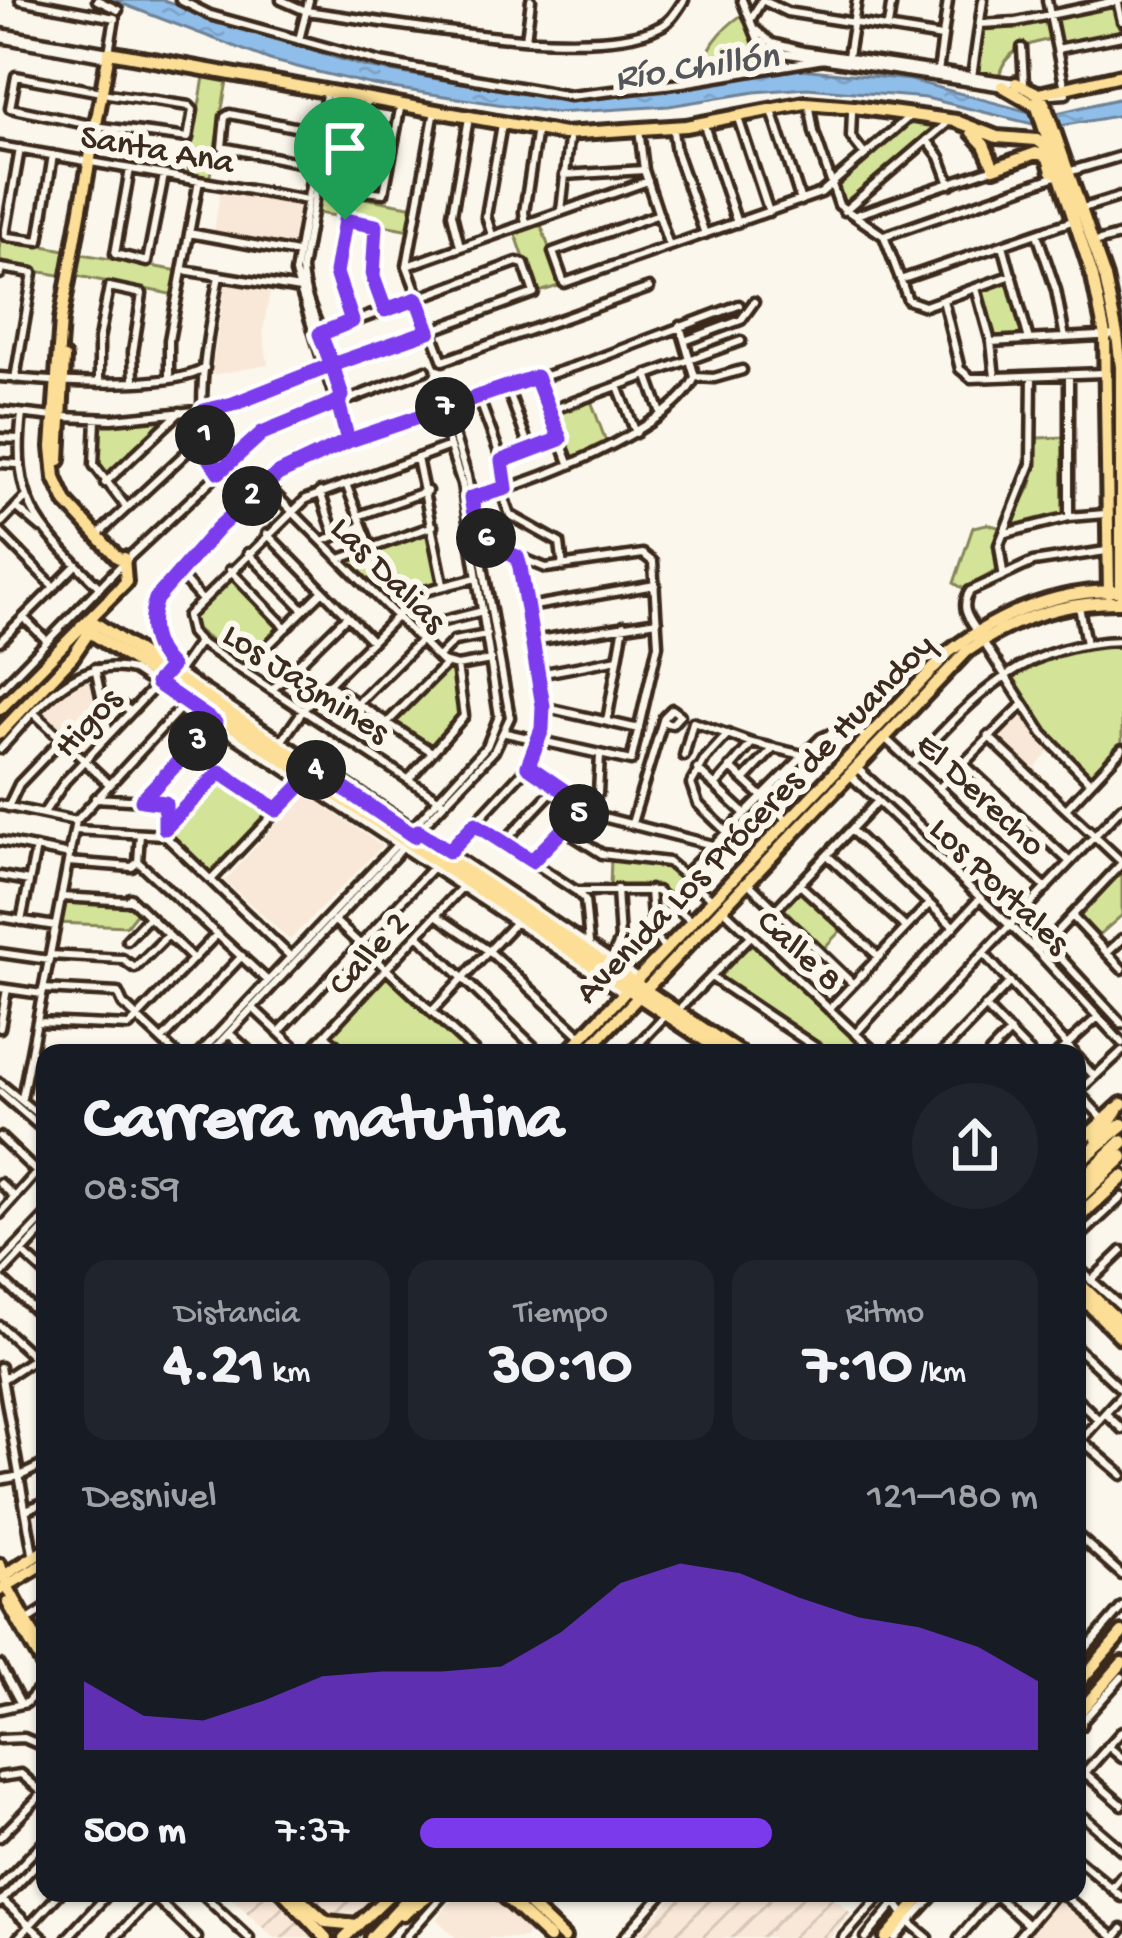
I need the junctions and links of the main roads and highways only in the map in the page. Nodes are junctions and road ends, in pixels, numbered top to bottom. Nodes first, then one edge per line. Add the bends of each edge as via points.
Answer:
1 (1122, 79) edge
2 (1020, 84) road end
3 (1002, 86) road end
4 (367, 101) junction
5 (1041, 106) junction
6 (910, 117) junction
7 (469, 120) junction
8 (502, 126) junction
9 (639, 132) junction
10 (1046, 156) junction
11 (1064, 173) junction
12 (1076, 214) junction
13 (1111, 335) junction
14 (58, 417) junction
15 (1118, 438) edge
16 (125, 561) junction
17 (1118, 596) edge
18 (87, 622) junction
19 (979, 636) junction
20 (105, 642) junction
21 (73, 656) junction
22 (167, 674) junction
23 (930, 679) junction
24 (0, 710) edge
25 (0, 733) edge
26 (848, 766) junction
27 (718, 905) junction
28 (696, 927) junction
29 (636, 989) junction
30 (575, 1044) edge
31 (592, 1044) edge
32 (700, 1044) edge
33 (712, 1044) edge
34 (725, 1044) edge
35 (739, 1044) edge
36 (1119, 1107) edge
37 (1122, 1125) edge
38 (1122, 1142) edge
39 (1086, 1145) edge
40 (1086, 1146) edge
41 (1086, 1147) edge
42 (1122, 1157) edge
43 (1086, 1176) edge
44 (1122, 1181) edge
45 (1086, 1191) edge
46 (1086, 1210) edge
47 (1086, 1290) edge
48 (1086, 1303) edge
49 (1122, 1324) edge
50 (1122, 1338) edge
51 (36, 1562) edge
52 (2, 1582) edge
53 (1122, 1634) edge
54 (36, 1639) edge
55 (36, 1650) edge
56 (1122, 1663) edge
57 (1086, 1675) edge
58 (1086, 1712) edge
59 (299, 1902) edge
60 (301, 1902) edge
61 (384, 1902) edge
62 (393, 1902) edge
63 (406, 1902) edge
64 (417, 1902) edge
65 (514, 1902) edge
66 (525, 1902) edge
67 (910, 1902) edge
68 (915, 1902) edge
69 (903, 1913) junction
70 (538, 1920) junction
71 (382, 1927) junction
72 (360, 1931) edge
73 (326, 1938) edge
74 (344, 1938) edge
75 (372, 1938) edge
76 (549, 1938) edge
77 (564, 1938) edge
78 (877, 1938) edge
79 (886, 1938) edge

1 - 5 main road via 1062,90
2 - 5 main road
3 - 5 main road
4 - 7 main road
4 - 7 main road
4 - 14 main road via 112,56 61,320
5 - 11 main road
6 - 9 main road via 810,108
6 - 9 main road via 805,104
6 - 10 main road via 1037,140
6 - 10 main road via 977,135 994,168
7 - 8 main road
8 - 9 main road
8 - 9 main road via 569,140
10 - 11 main road via 1052,170
11 - 12 main road
12 - 13 main road
12 - 13 main road via 1105,278
13 - 15 main road
13 - 15 main road
14 - 16 main road via 64,483
14 - 16 main road via 53,465 60,492
15 - 17 main road
15 - 17 main road via 1109,514
16 - 18 main road via 126,582
17 - 19 main road, Avenida Los Próceres de Huandoy
17 - 19 main road, Avenida Los Próceres de Huandoy via 1048,599
18 - 20 main road
18 - 21 main road
18 - 22 main road
18 - 24 main road
19 - 23 main road, Avenida Los Próceres de Huandoy
20 - 21 main road
20 - 22 main road
21 - 25 main road
22 - 29 main road
23 - 26 main road, Avenida Los Próceres de Huandoy
23 - 26 main road, Avenida Los Próceres de Huandoy via 866,738
26 - 27 main road, Avenida Los Próceres de Huandoy via 788,821
26 - 27 main road, Avenida Los Próceres de Huandoy
27 - 28 main road, Avenida Los Próceres de Huandoy
28 - 29 main road, Avenida Los Próceres de Huandoy
28 - 29 main road, Avenida Los Próceres de Huandoy
29 - 30 main road, Avenida Los Próceres de Huandoy
29 - 31 main road, Avenida Los Próceres de Huandoy
29 - 32 main road
29 - 33 main road
29 - 34 main road
29 - 35 main road via 682,1006
36 - 39 main road
36 - 40 highway
37 - 41 highway
38 - 43 highway
42 - 45 highway
44 - 46 highway
47 - 49 main road
48 - 50 main road
51 - 52 main road
52 - 54 main road
52 - 55 main road
53 - 57 main road
56 - 58 main road
59 - 73 main road
60 - 72 main road via 332,1925
61 - 72 main road
62 - 72 highway
63 - 71 highway
64 - 71 highway
65 - 70 main road
66 - 70 main road
67 - 69 main road
68 - 69 main road
69 - 78 main road
69 - 79 main road
70 - 76 main road
70 - 77 main road
71 - 75 highway
72 - 74 main road

